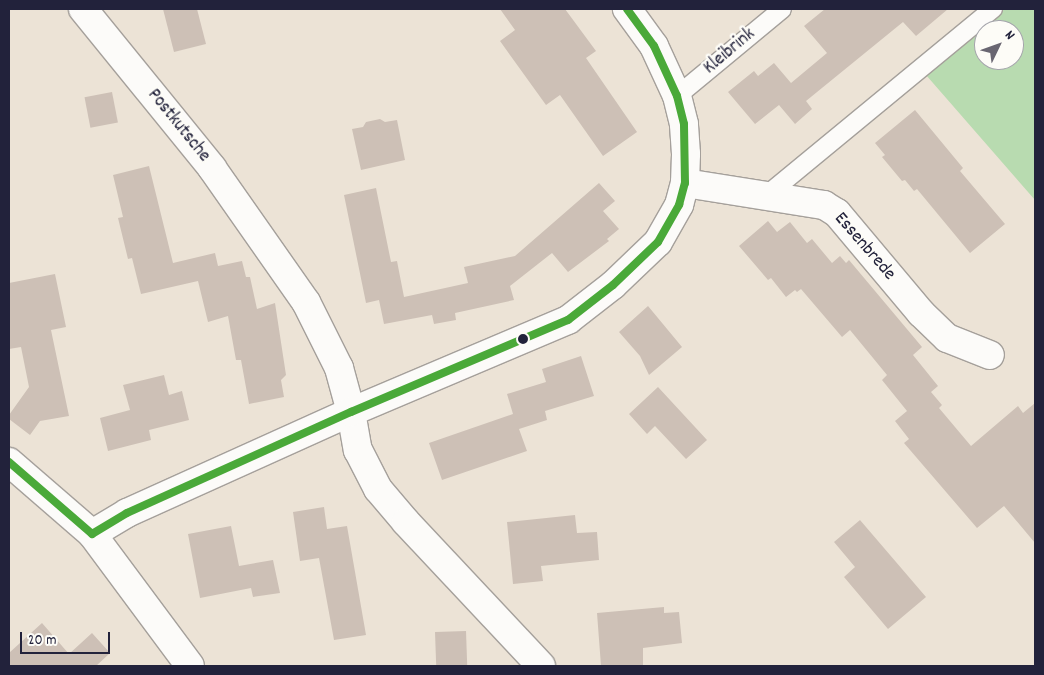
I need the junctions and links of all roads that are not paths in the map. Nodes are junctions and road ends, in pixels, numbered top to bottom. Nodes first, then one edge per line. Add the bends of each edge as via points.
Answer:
1 (83, 9) edge
2 (626, 9) edge
3 (782, 9) edge
4 (993, 9) edge
5 (677, 96) junction
6 (685, 183) junction
7 (767, 196) junction
8 (990, 355) dead end
9 (351, 412) junction
10 (9, 462) edge
11 (92, 534) junction
12 (190, 666) edge
13 (541, 666) edge

1 - 9 street, Postkutsche via 212,168 306,302 339,368
2 - 5 street via 654,46
3 - 5 lane, Kleibrink
4 - 7 lane
5 - 6 street via 684,124
6 - 7 street, Essenbrede
6 - 9 street via 679,205 658,242 568,320
7 - 8 street, Essenbrede via 824,205 837,213 921,313 947,338
9 - 11 street via 128,513
9 - 13 street, Postkutsche via 358,450 378,489
10 - 11 street
11 - 12 street

